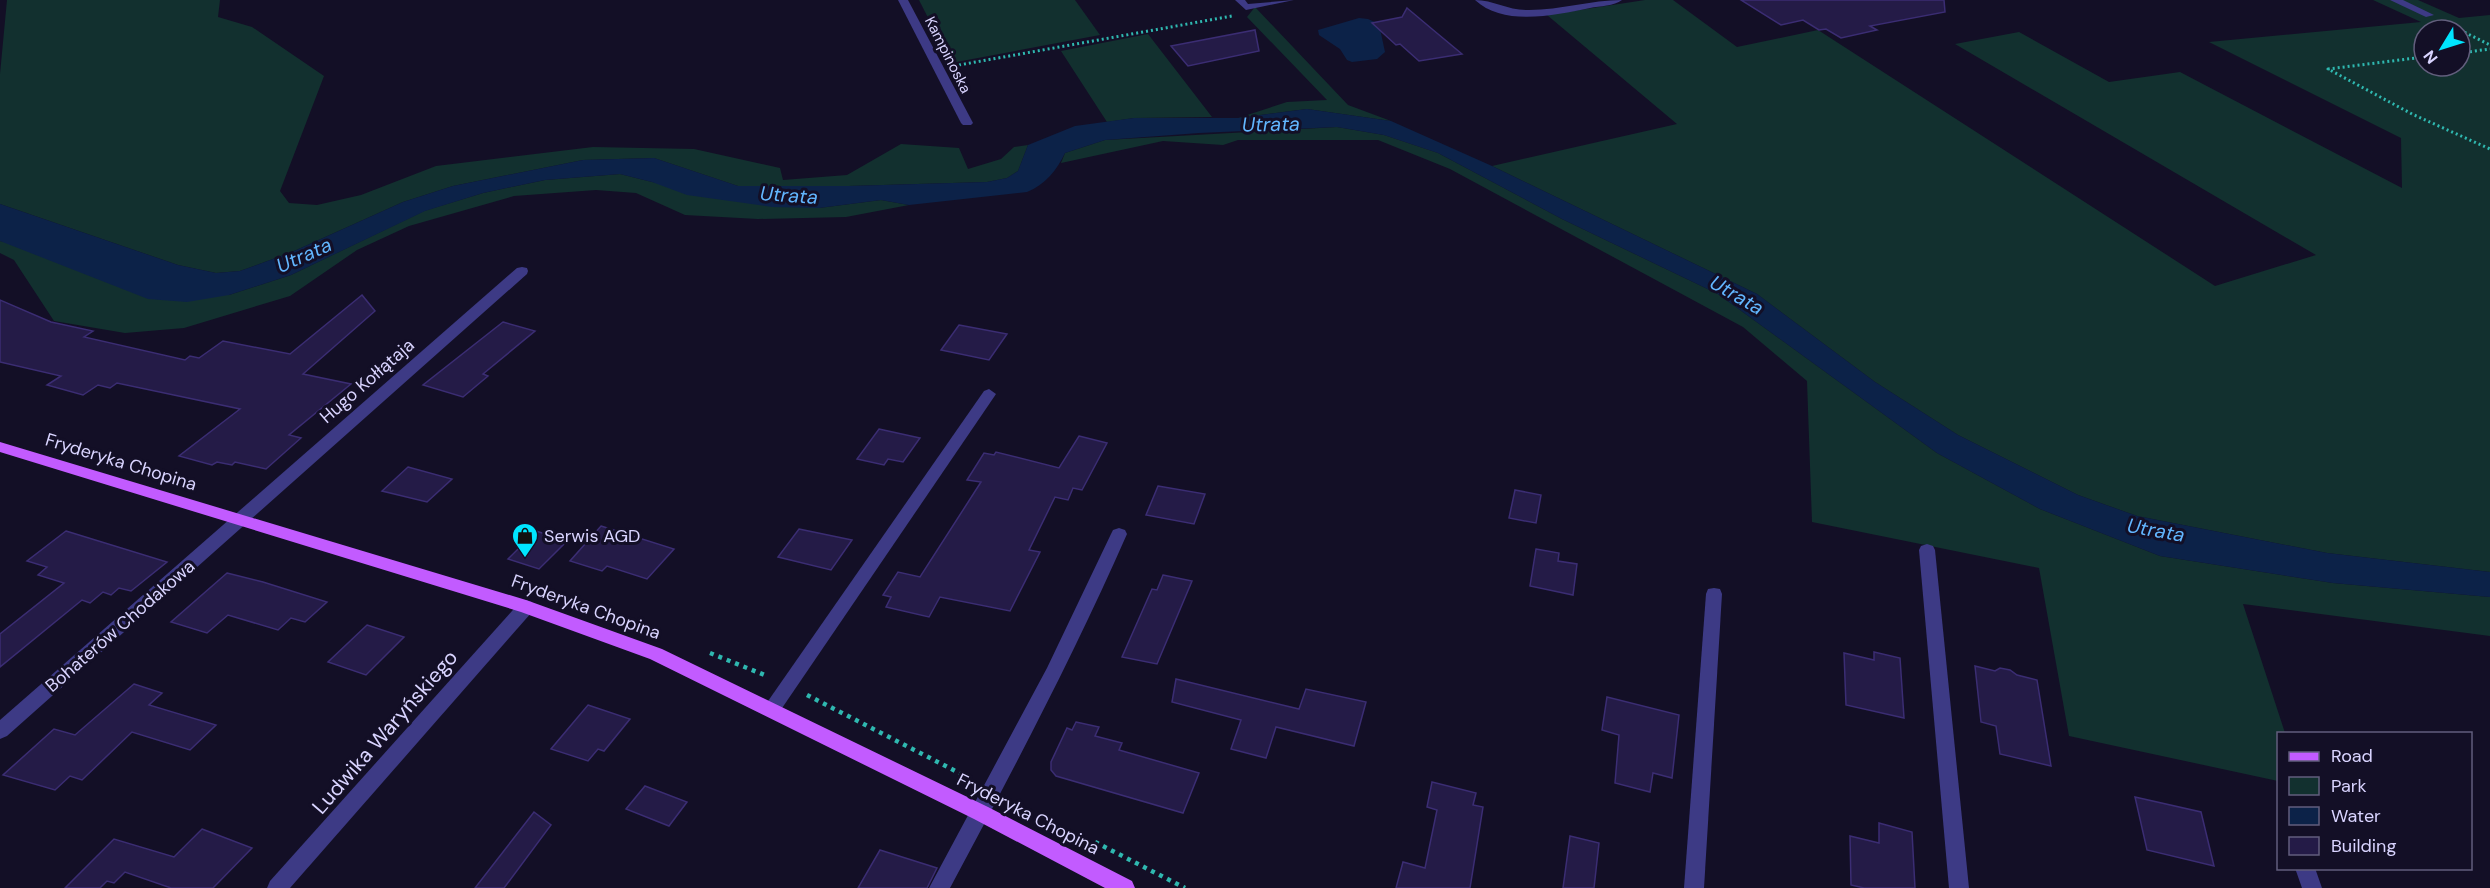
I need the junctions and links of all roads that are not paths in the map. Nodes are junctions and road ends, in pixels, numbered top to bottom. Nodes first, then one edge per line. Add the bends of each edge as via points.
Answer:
1 (903, 0) edge
2 (1289, 0) edge
3 (1480, 0) edge
4 (1617, 0) edge
5 (2395, 0) edge
6 (1243, 3) edge
7 (2429, 15) dead end
8 (967, 123) dead end
9 (522, 271) dead end
10 (989, 394) dead end
11 (0, 447) edge
12 (240, 521) junction
13 (1119, 534) dead end
14 (1927, 550) dead end
15 (1714, 594) dead end
16 (526, 607) junction
17 (772, 709) junction
18 (0, 730) edge
19 (981, 813) junction
20 (2306, 870) edge
21 (277, 888) edge
22 (939, 888) edge
23 (1125, 888) edge
24 (1694, 888) edge
25 (1959, 888) edge
26 (2312, 888) edge

1 - 8 street, Kampinoska
2 - 6 street
3 - 4 street via 1497,10 1526,14
5 - 7 street
9 - 12 street, Hugo Kołłątaja
10 - 17 street
11 - 12 main road, Fryderyka Chopina
12 - 16 main road, Fryderyka Chopina
12 - 18 street, Bohaterów Chodakowa
13 - 19 street via 1086,609
14 - 25 street
15 - 24 street
16 - 17 main road, Fryderyka Chopina via 656,654
16 - 21 street, Ludwika Waryńskiego
17 - 19 main road, Fryderyka Chopina
19 - 22 street
19 - 23 main road, Fryderyka Chopina
20 - 26 street

